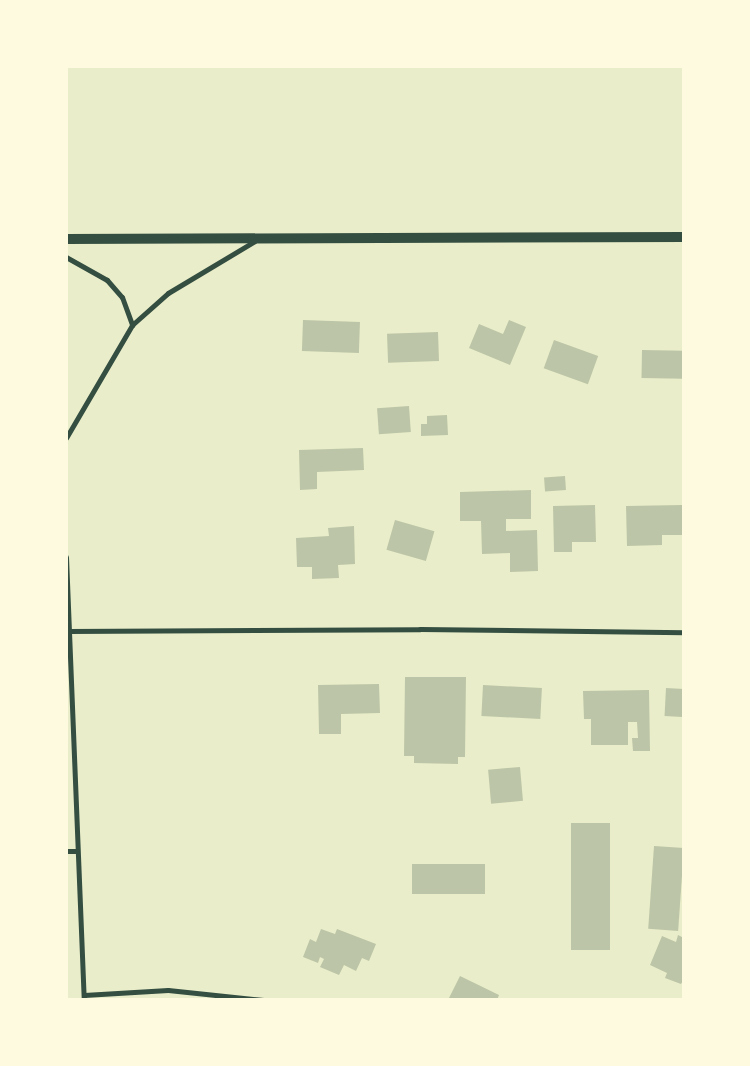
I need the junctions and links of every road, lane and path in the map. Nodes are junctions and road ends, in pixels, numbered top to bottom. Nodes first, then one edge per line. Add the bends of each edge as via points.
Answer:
1 (684, 237) edge
2 (259, 238) junction
3 (66, 239) edge
4 (66, 257) edge
5 (132, 325) junction
6 (66, 438) edge
7 (66, 557) edge
8 (68, 631) junction
9 (684, 632) edge
10 (66, 851) edge
11 (78, 851) junction
12 (84, 997) edge
13 (262, 1000) edge

1 - 2 main road
2 - 3 main road
2 - 5 street via 168,293
4 - 5 street via 107,280 122,297
5 - 6 street
7 - 8 street
8 - 9 street via 420,628
8 - 11 street
10 - 11 street
11 - 12 street
12 - 13 street via 168,990

